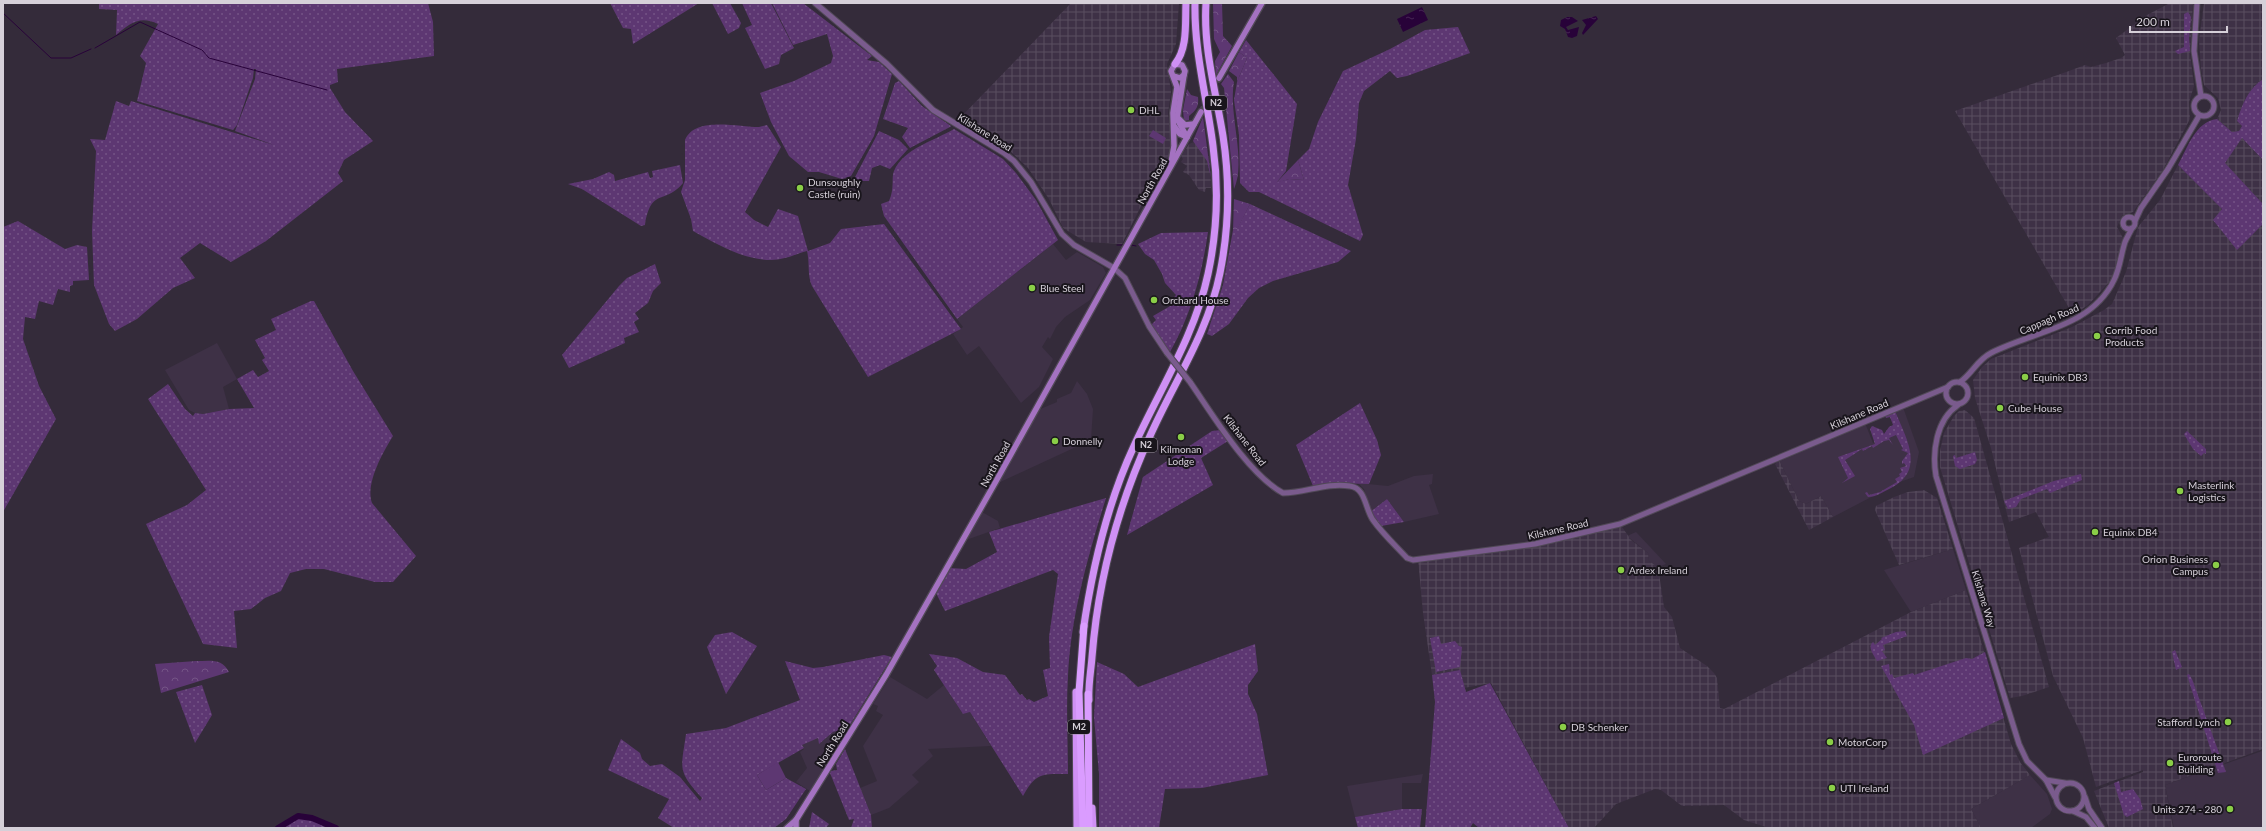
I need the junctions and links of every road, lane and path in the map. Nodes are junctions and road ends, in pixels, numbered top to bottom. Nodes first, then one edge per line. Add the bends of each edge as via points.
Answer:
1 (815, 3) edge
2 (1186, 3) edge
3 (1196, 3) edge
4 (1206, 3) edge
5 (1262, 3) edge
6 (2197, 3) edge
7 (1175, 64) junction
8 (1184, 75) junction
9 (1174, 76) junction
10 (1219, 78) tunnel mouth
11 (2201, 96) junction
12 (1201, 112) tunnel mouth
13 (1177, 115) junction
14 (2199, 116) junction
15 (1194, 124) junction
16 (1173, 125) junction
17 (1187, 137) junction
18 (1171, 166) junction
19 (2142, 208) junction
20 (2130, 217) junction
21 (2135, 222) junction
22 (2125, 227) junction
23 (2132, 228) junction
24 (2126, 241) junction
25 (1114, 268) junction
26 (1969, 374) junction
27 (1960, 382) junction
28 (1948, 387) junction
29 (1966, 389) junction
30 (1940, 392) junction
31 (1947, 395) junction
32 (1950, 401) junction
33 (1958, 405) junction
34 (1948, 415) junction
35 (1084, 626) junction
36 (1088, 694) junction
37 (2046, 780) junction
38 (2065, 783) junction
39 (2084, 796) junction
40 (2055, 797) junction
41 (2073, 811) junction
42 (796, 820) junction
43 (786, 828) edge
44 (796, 828) edge
45 (1077, 828) edge
46 (1082, 828) edge
47 (1089, 828) edge
48 (1093, 828) edge
49 (2095, 828) edge
50 (2102, 828) edge

1 - 25 street, Kilshane Road via 886,64 933,110 1014,161 1039,194 1062,234
2 - 7 highway via 1183,47
3 - 35 highway, N2 via 1199,67 1216,167 1216,216 1208,274 1191,329 1133,448 1114,498 1093,574
4 - 36 highway, N2 via 1208,58 1223,136 1227,179 1226,225 1219,274 1199,338 1150,436 1116,527 1098,607
5 - 10 main road
6 - 11 street via 2194,51
7 - 8 main road via 1184,66
7 - 9 main road via 1171,71
8 - 9 main road via 1180,78
8 - 13 main road
9 - 16 main road via 1177,87
11 - 14 street via 2195,100 2193,107
11 - 14 street, Cappagh Road via 2209,97 2214,105 2211,114
12 - 15 main road, North Road
13 - 15 main road via 1185,125
13 - 17 main road via 1178,123
14 - 19 street, Cappagh Road
15 - 17 main road, North Road
16 - 17 main road via 1180,134
16 - 18 main road via 1174,146
17 - 18 main road, North Road
18 - 25 main road, North Road
19 - 20 street, Cappagh Road
19 - 21 street, Cappagh Road
20 - 21 street
20 - 22 street, Cappagh Road via 2124,221
21 - 23 street, Cappagh Road
22 - 23 street
22 - 24 street, Cappagh Road
23 - 24 street, Cappagh Road
24 - 26 street, Cappagh Road via 2115,279 2101,300 2090,310 2066,324 1991,353
25 - 30 street, Kilshane Road, bridge via 1131,287 1149,326 1246,460 1283,493 1326,486 1357,488 1364,498 1371,518 1407,558 1413,560 1535,544 1620,524 1876,416
25 - 42 main road, North Road via 886,675
26 - 27 street, Cappagh Road
26 - 29 street
27 - 28 street via 1954,382
27 - 29 street
28 - 30 street, Kilshane Road
28 - 31 street
29 - 33 street via 1968,398 1965,403
30 - 31 street
31 - 32 street
32 - 33 street
32 - 34 street, Kilshane Way
33 - 34 street, Kilshane Way
34 - 37 street, Kilshane Way via 1939,432 1936,446 1936,476 2019,744 2028,761
35 - 45 highway via 1076,686
35 - 46 highway, M2 via 1079,692
36 - 47 highway, M2
36 - 48 highway
37 - 38 street
37 - 40 street, Kilshane Way
38 - 39 street via 2077,784 2083,790
38 - 40 street via 2058,789
39 - 41 street via 2082,805
39 - 50 street via 2089,809
40 - 41 street via 2060,808
41 - 49 street via 2086,817
42 - 43 main road, North Road
42 - 44 main road

